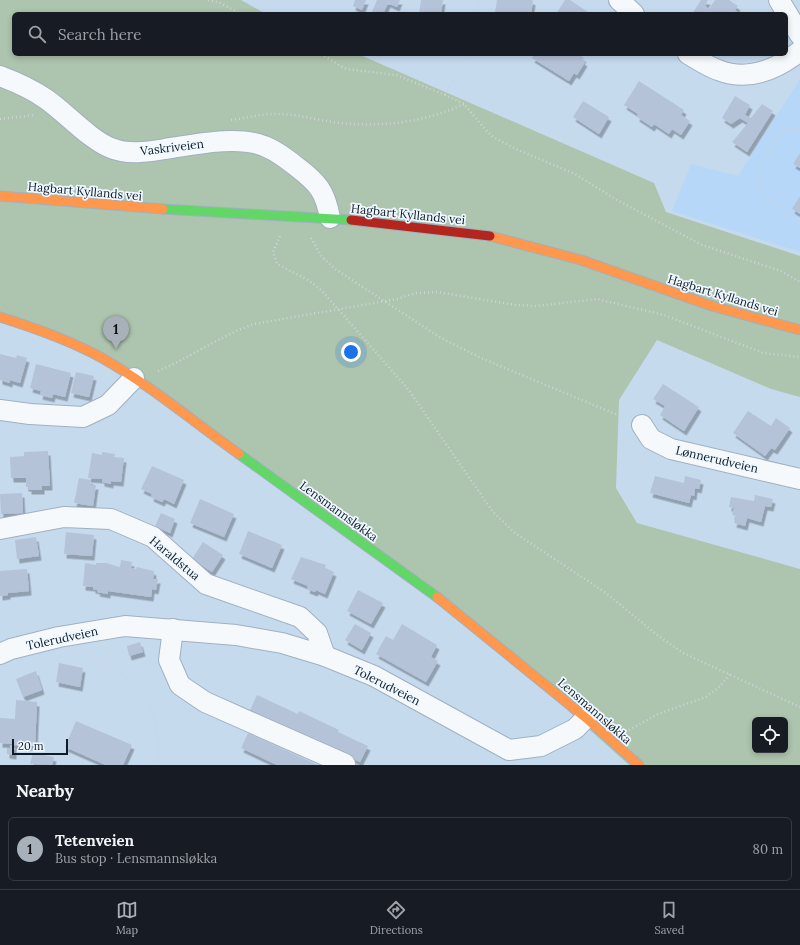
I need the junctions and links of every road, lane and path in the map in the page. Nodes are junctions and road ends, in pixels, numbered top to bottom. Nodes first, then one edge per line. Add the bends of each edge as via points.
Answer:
1 (208, 0) edge
2 (262, 0) edge
3 (479, 0) edge
4 (619, 0) edge
5 (780, 0) edge
6 (237, 12) edge
7 (259, 12) edge
8 (478, 12) edge
9 (632, 12) edge
10 (787, 12) edge
11 (788, 14) edge
12 (800, 34) edge
13 (800, 51) edge
14 (324, 56) edge
15 (465, 56) edge
16 (692, 56) edge
17 (0, 76) edge
18 (445, 95) junction
19 (464, 104) junction
20 (55, 106) junction
21 (0, 119) edge
22 (226, 121) dead end
23 (800, 131) edge
24 (0, 196) edge
25 (282, 216) junction
26 (306, 216) junction
27 (330, 218) junction
28 (800, 223) edge
29 (800, 282) edge
30 (383, 301) junction
31 (337, 308) junction
32 (0, 317) edge
33 (800, 330) edge
34 (800, 357) edge
35 (136, 380) junction
36 (0, 410) edge
37 (642, 425) joint
38 (800, 479) edge
39 (0, 529) edge
40 (173, 629) junction
41 (84, 653) dead end
42 (0, 654) edge
43 (325, 656) junction
44 (730, 674) junction
45 (800, 707) edge
46 (586, 718) junction
47 (615, 743) junction
48 (345, 764) edge
49 (158, 765) edge
50 (639, 765) edge

1 - 6 path
2 - 7 path
3 - 8 path
4 - 9 street
5 - 10 street
11 - 12 street
13 - 16 street via 769,71 750,75 718,70
14 - 18 path via 346,69 396,75
15 - 18 path
17 - 20 street, Vaskriveien via 35,92
18 - 19 path
19 - 22 path via 405,122 366,124 270,114
19 - 29 path via 493,137 575,174 617,200 702,245 781,271
20 - 21 path via 41,115
20 - 27 street, Vaskriveien via 110,148 145,152 208,143 241,142 263,146 287,159 320,188 327,199
23 - 28 path via 795,128 782,131 758,169 756,180 767,197
24 - 25 street, Hagbart Kyllands vei
25 - 26 street, Hagbart Kyllands vei
25 - 31 path via 280,236 273,252 277,264 308,280
26 - 27 street, Hagbart Kyllands vei
26 - 30 path via 305,226 322,257 335,269
27 - 33 street, Hagbart Kyllands vei via 492,236 581,260 712,306
30 - 31 path
30 - 34 path via 426,292 536,306 597,299 664,315 763,353
30 - 37 path via 441,338 480,358
31 - 35 path via 254,324 235,331 193,356
31 - 44 path via 408,390 493,512 515,533 606,593 683,653
32 - 35 street, Lensmannsløkka via 72,342 102,356
35 - 36 street via 108,405 83,418
35 - 46 street, Lensmannsløkka via 449,606
37 - 38 street, Lønnerudveien via 651,439 671,449
39 - 43 street, Haraldstua via 64,518 111,519 153,537 206,584 300,617 317,633
40 - 42 street, Tolerudveien via 125,626 59,637
40 - 43 street, Tolerudveien via 236,635 282,643
40 - 48 street via 169,660 180,686 205,702
41 - 49 path via 134,681 147,700 158,739
43 - 46 street, Tolerudveien via 374,676 509,750 541,746 575,729
44 - 45 path
44 - 47 path via 706,697 644,721
46 - 47 street, Lensmannsløkka
47 - 50 street, Lensmannsløkka

